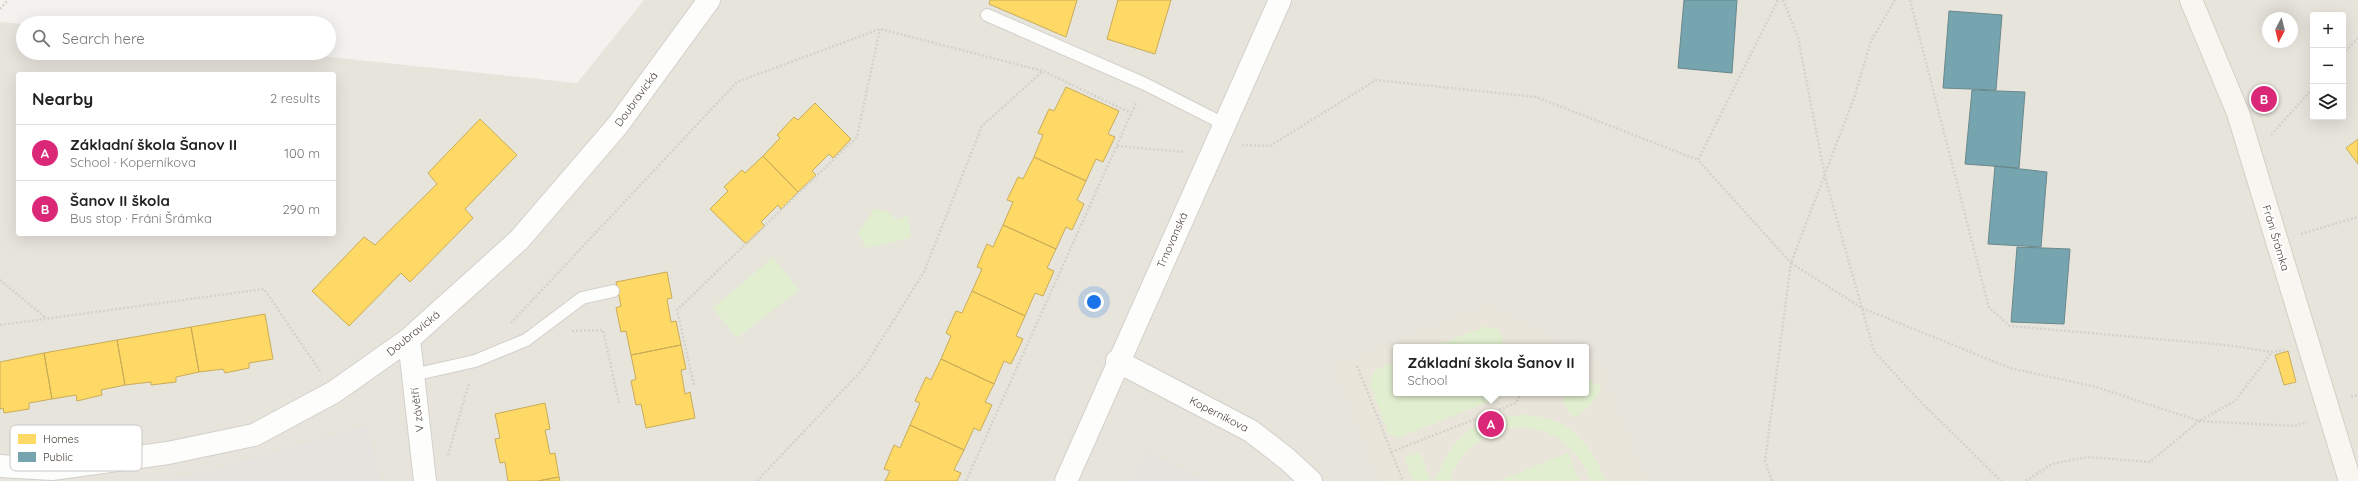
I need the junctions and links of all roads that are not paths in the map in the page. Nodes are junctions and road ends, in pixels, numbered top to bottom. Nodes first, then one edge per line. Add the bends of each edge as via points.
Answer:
1 (709, 0) edge
2 (1280, 0) edge
3 (2191, 0) edge
4 (987, 16) dead end
5 (1224, 124) junction
6 (613, 291) dead end
7 (409, 339) junction
8 (1117, 361) junction
9 (413, 375) junction
10 (142, 459) edge
11 (0, 466) edge
12 (10, 468) edge
13 (29, 471) edge
14 (75, 471) edge
15 (53, 475) edge
16 (425, 477) edge
17 (1066, 481) edge
18 (1310, 481) edge
19 (2350, 481) edge

1 - 7 street, Doubravická via 617,126 519,240
2 - 5 street, Trnovanská
3 - 19 street, Fráni Šrámka via 2238,113
4 - 5 lane via 1145,84
5 - 8 street, Trnovanská
6 - 9 lane via 582,298 526,340 476,361
7 - 9 street, V závětří
7 - 10 street, Doubravická via 334,392 254,435
8 - 17 street, Trnovanská
8 - 18 street, Koperníkova via 1251,431
9 - 16 street, V závětří
11 - 12 street, Doubravická
13 - 15 street, Doubravická
14 - 15 street, Doubravická

